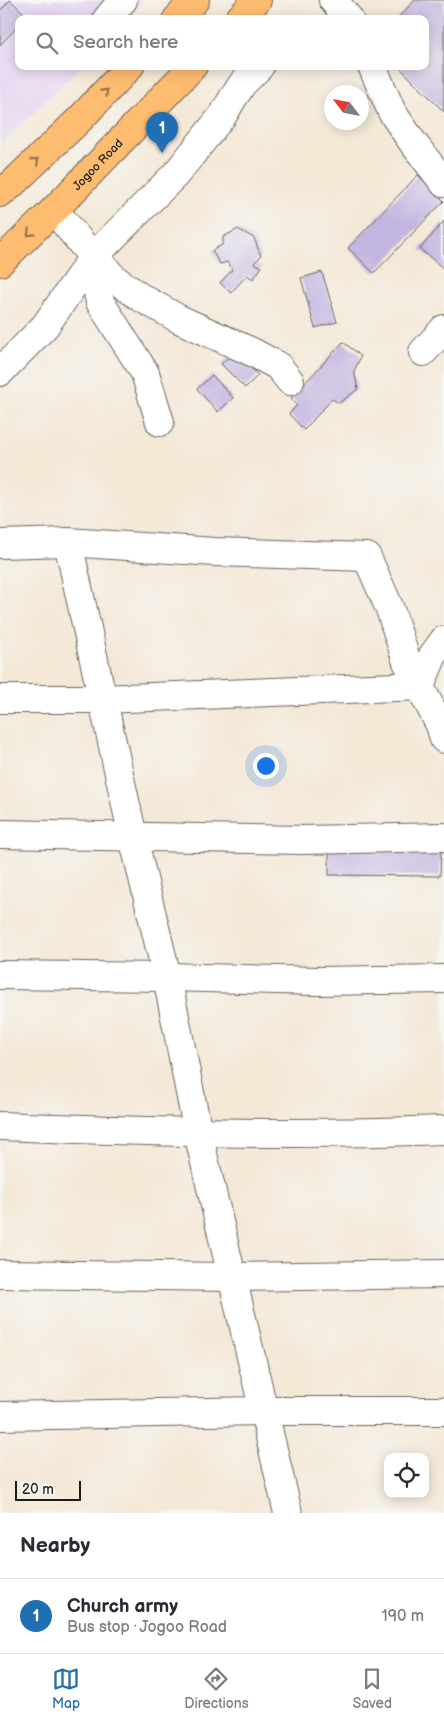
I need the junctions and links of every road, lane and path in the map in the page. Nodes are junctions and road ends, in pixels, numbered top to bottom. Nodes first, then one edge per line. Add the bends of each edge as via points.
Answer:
1 (123, 0) edge
2 (257, 0) edge
3 (333, 0) edge
4 (110, 15) edge
5 (243, 15) edge
6 (346, 15) edge
7 (126, 70) edge
8 (189, 70) edge
9 (256, 70) edge
10 (374, 70) edge
11 (444, 183) edge
12 (0, 193) edge
13 (54, 210) junction
14 (0, 262) edge
15 (99, 263) junction
16 (444, 329) edge
17 (423, 352) dead end
18 (0, 372) edge
19 (290, 381) dead end
20 (160, 422) dead end
21 (68, 542) junction
22 (0, 544) edge
23 (444, 640) edge
24 (420, 686) junction
25 (0, 699) edge
26 (102, 699) junction
27 (443, 729) edge
28 (0, 834) edge
29 (133, 837) junction
30 (444, 837) edge
31 (0, 975) edge
32 (167, 977) junction
33 (444, 979) edge
34 (0, 1126) edge
35 (444, 1130) edge
36 (198, 1133) junction
37 (0, 1274) edge
38 (444, 1274) edge
39 (232, 1277) junction
40 (444, 1410) edge
41 (265, 1411) junction
42 (0, 1416) edge
43 (288, 1513) edge

1 - 4 street
2 - 5 main road
3 - 6 street
12 -> 7 main road via 80,119
8 - 13 main road, Jogoo Road
9 - 15 street via 176,174
10 - 11 street via 392,112
13 -> 14 main road, Jogoo Road
13 - 15 street
15 - 18 street
15 - 19 street via 140,297 178,319 278,366
15 - 20 street via 100,302 145,373
16 - 17 street
21 - 22 street
21 - 24 street via 215,552 367,557 390,609 407,662
21 - 26 street
23 - 24 street via 433,655
24 - 26 street
24 - 27 street
25 - 26 street
26 - 29 street
28 - 29 street
29 - 30 street via 303,840
29 - 32 street
31 - 32 street
32 - 33 street via 318,981
32 - 36 street
34 - 36 street
35 - 36 street via 356,1134
36 - 39 street
37 - 39 street
38 - 39 street
39 - 41 street
40 - 41 street
41 - 42 street
41 - 43 street

